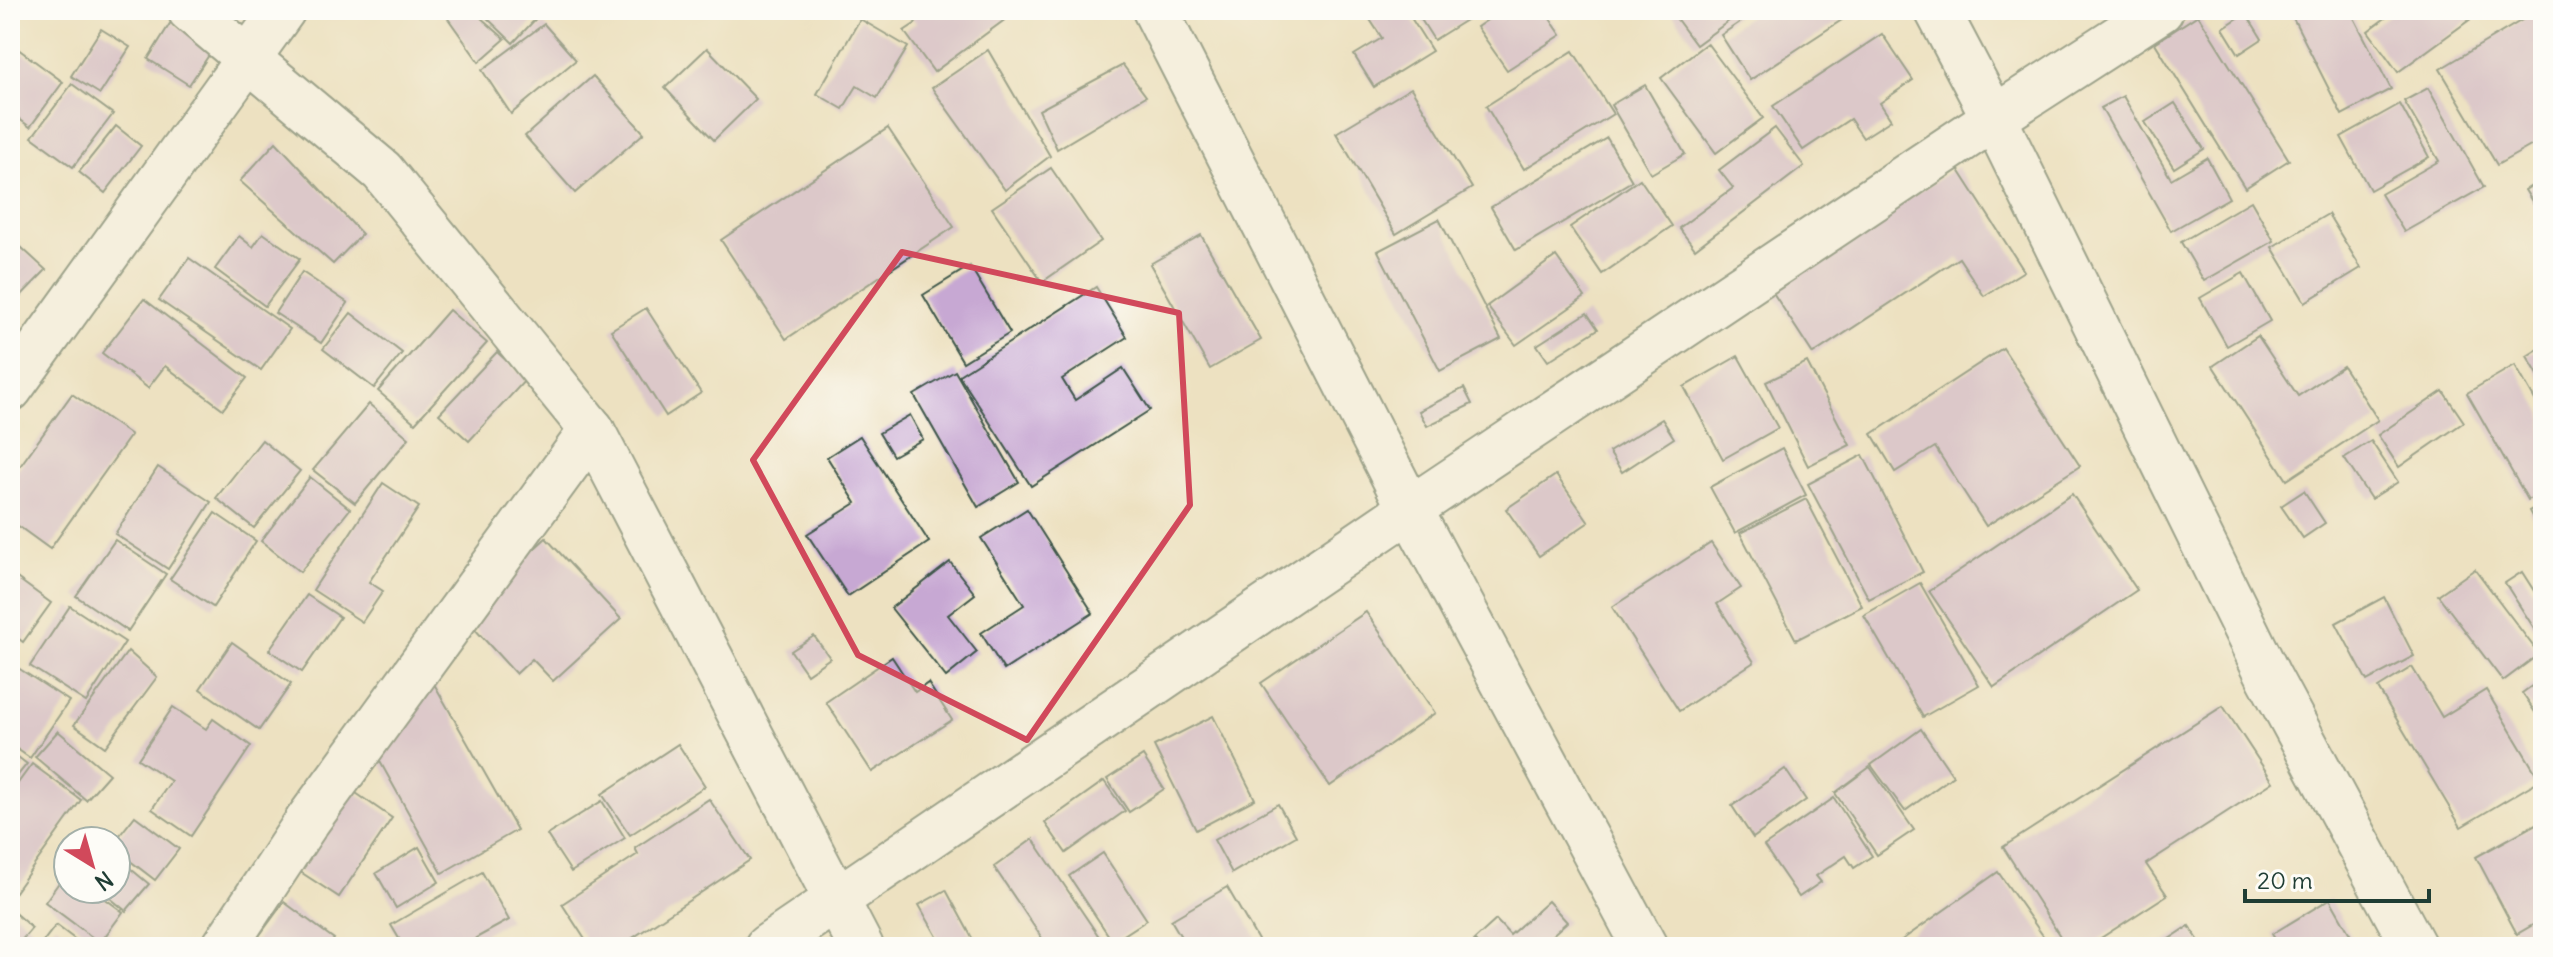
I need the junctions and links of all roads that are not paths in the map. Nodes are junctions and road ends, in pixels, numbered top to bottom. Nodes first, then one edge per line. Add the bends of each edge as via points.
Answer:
1 (190, 10) edge
2 (283, 10) edge
3 (1155, 10) edge
4 (1937, 10) edge
5 (2161, 10) edge
6 (247, 59) junction
7 (1994, 118) junction
8 (10, 389) edge
9 (592, 430) junction
10 (1410, 509) junction
11 (837, 900) junction
12 (224, 947) edge
13 (767, 947) edge
14 (861, 947) edge
15 (1645, 947) edge
16 (2414, 947) edge

1 - 6 street
2 - 6 street
3 - 10 street
4 - 7 street
5 - 7 street
6 - 8 street
6 - 9 street via 382,171
7 - 10 street
7 - 16 street via 2269,677
9 - 11 street
9 - 12 street via 308,820
10 - 11 street
10 - 15 street
11 - 13 street
11 - 14 street

